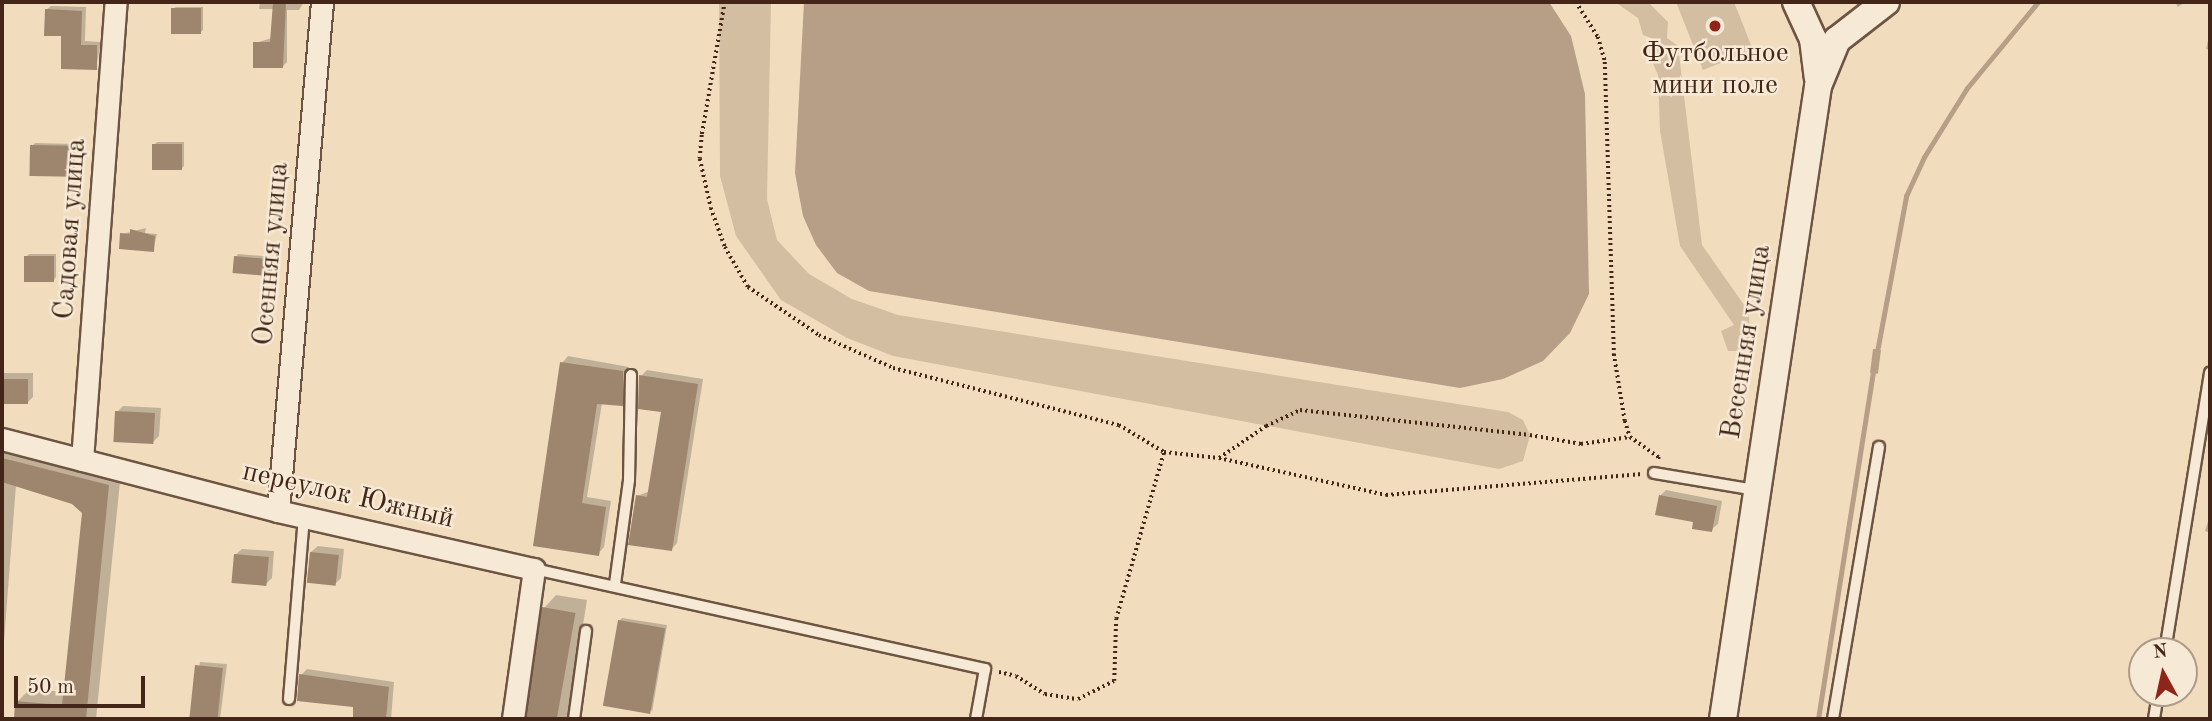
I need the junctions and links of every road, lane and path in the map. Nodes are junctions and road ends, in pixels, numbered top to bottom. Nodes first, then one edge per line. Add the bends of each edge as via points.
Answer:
1 (116, 2) edge
2 (322, 2) edge
3 (725, 2) edge
4 (1576, 2) edge
5 (1796, 2) edge
6 (1886, 2) edge
7 (1818, 86) junction
8 (2210, 373) edge
9 (631, 375) dead end
10 (1630, 437) junction
11 (2, 439) edge
12 (1879, 447) dead end
13 (1164, 452) junction
14 (1219, 458) junction
15 (82, 460) junction
16 (1654, 473) junction
17 (1756, 490) junction
18 (278, 511) junction
19 (304, 517) junction
20 (534, 569) junction
21 (615, 584) junction
22 (586, 631) dead end
23 (2167, 637) edge
24 (985, 669) junction
25 (289, 699) dead end
26 (513, 719) edge
27 (575, 719) edge
28 (976, 719) edge
29 (1723, 719) edge
30 (1833, 719) edge

1 - 15 street, Садовая улица
2 - 18 street, Осенняя улица
3 - 13 path via 700,159 725,247 748,287 819,335 893,368 1111,423
4 - 10 path via 1598,37 1605,62 1614,354
5 - 7 street via 1815,48
6 - 7 street, Весенняя улица via 1837,40
7 - 17 street, Весенняя улица
8 - 23 lane
9 - 21 lane via 629,480
10 - 14 path via 1581,444 1300,410 1266,426
10 - 16 path via 1660,457
11 - 15 street, переулок Южный
12 - 30 lane
13 - 14 path
13 - 24 path via 1116,620 1114,681 1078,699 1045,694 1016,676
14 - 16 path via 1395,496
15 - 18 street, переулок Южный
16 - 17 lane
17 - 29 street, Весенняя улица
18 - 19 street, переулок Южный
19 - 20 street, переулок Южный
19 - 25 lane
20 - 21 lane
20 - 26 street
21 - 24 lane
22 - 27 lane
24 - 28 lane

